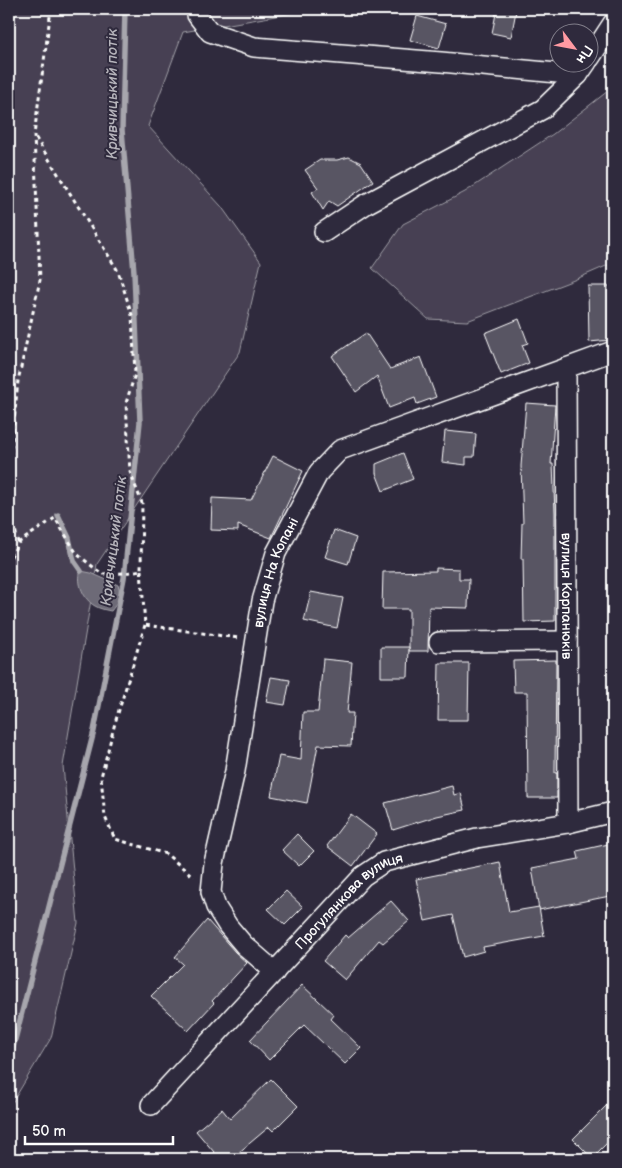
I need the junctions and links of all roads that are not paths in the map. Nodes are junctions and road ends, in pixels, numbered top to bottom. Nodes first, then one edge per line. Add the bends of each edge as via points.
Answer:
1 (197, 9) edge
2 (613, 22) edge
3 (600, 42) edge
4 (550, 67) edge
5 (579, 72) edge
6 (324, 232) dead end
7 (613, 352) edge
8 (566, 368) junction
9 (567, 641) junction
10 (439, 642) dead end
11 (613, 812) edge
12 (568, 822) junction
13 (275, 972) junction
14 (151, 1105) dead end

1 - 4 street via 197,15 210,32 254,47
2 - 3 street
5 - 6 street via 543,109 366,204
7 - 8 street, вулиця На Копані
8 - 9 street, вулиця Корпанюків
8 - 13 street, вулиця На Копані via 340,450 319,472 276,553 262,601 235,771 214,862 211,892 228,926
9 - 10 street
9 - 12 street, вулиця Корпанюків
11 - 12 street, Прогулянкова вулиця
12 - 13 street, Прогулянкова вулиця via 477,838 384,862 363,876
13 - 14 street, Прогулянкова вулиця

